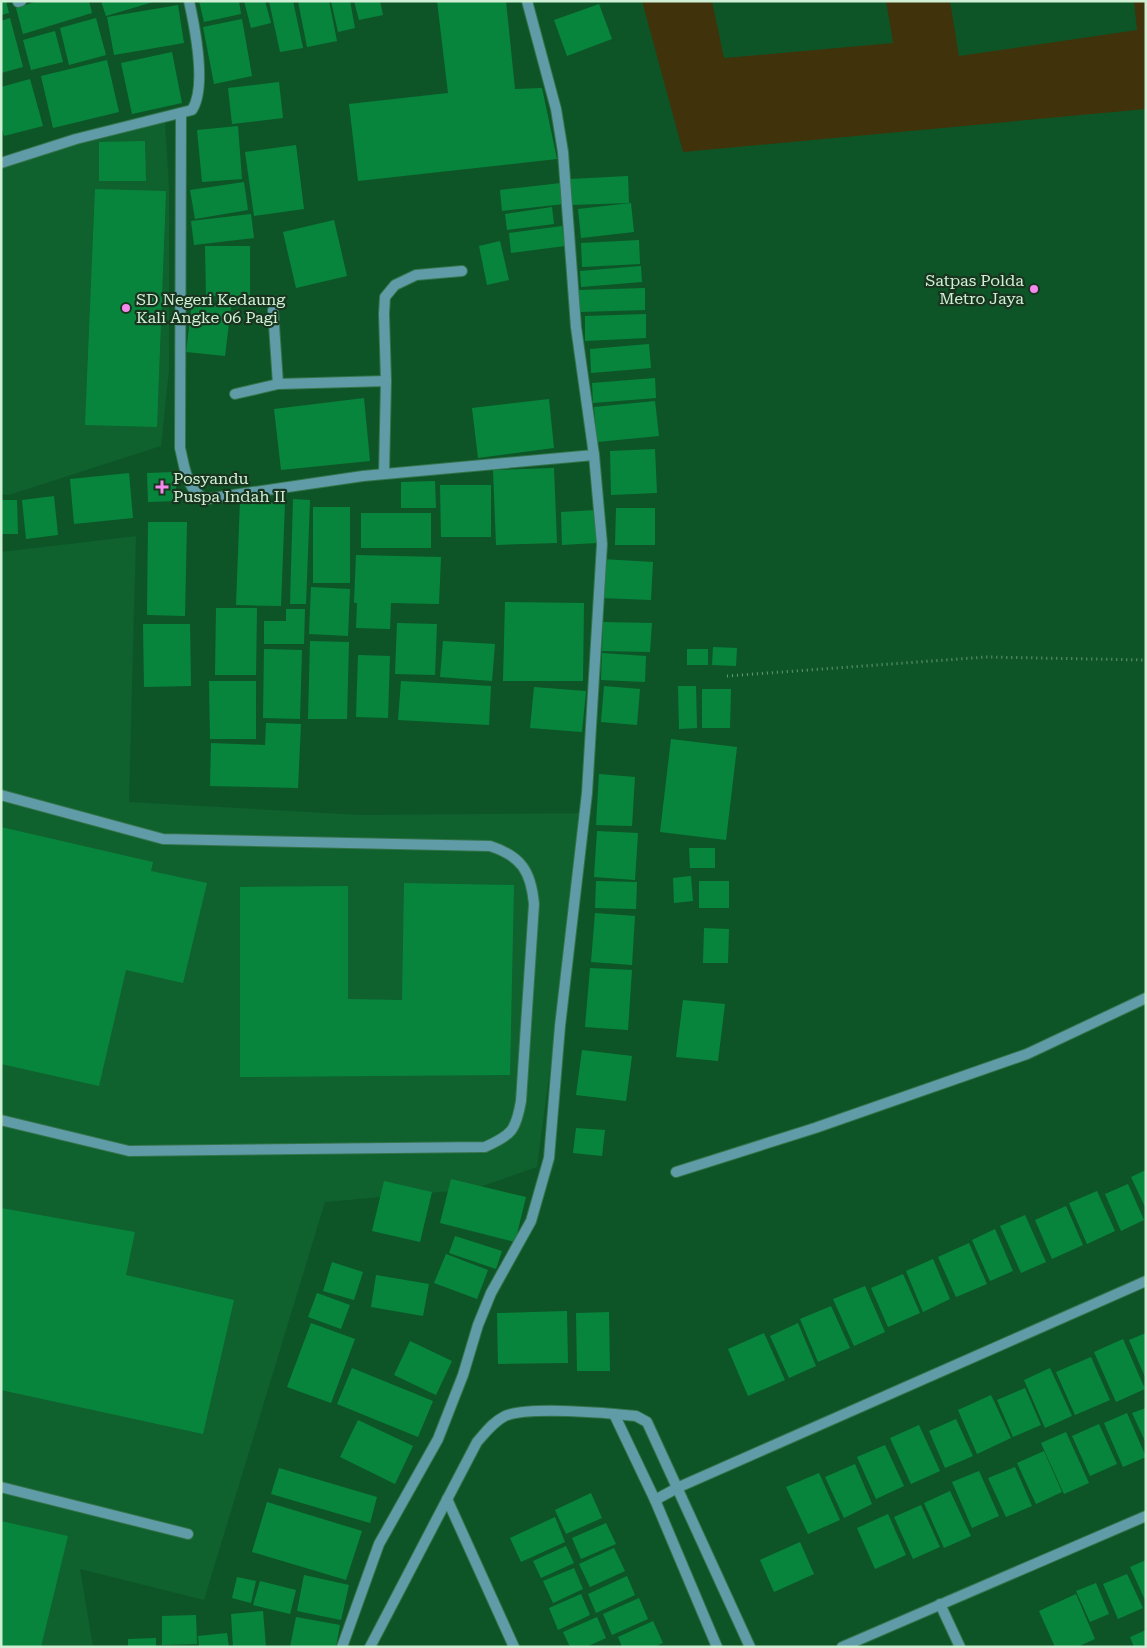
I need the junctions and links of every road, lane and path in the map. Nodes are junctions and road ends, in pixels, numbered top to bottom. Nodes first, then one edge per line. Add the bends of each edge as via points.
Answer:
1 (189, 1) edge
2 (527, 1) edge
3 (181, 114) junction
4 (1, 163) edge
5 (462, 271) dead end
6 (273, 310) dead end
7 (386, 381) junction
8 (278, 384) junction
9 (235, 394) dead end
10 (594, 455) junction
11 (384, 474) junction
12 (1146, 660) edge
13 (727, 676) dead end
14 (1, 795) edge
15 (1146, 998) edge
16 (1, 1120) edge
17 (676, 1172) dead end
18 (1146, 1280) edge
19 (614, 1414) junction
20 (1, 1487) edge
21 (679, 1487) junction
22 (447, 1499) junction
23 (655, 1500) junction
24 (1146, 1516) edge
25 (188, 1534) dead end
26 (940, 1604) junction
27 (342, 1647) edge
28 (370, 1647) edge
29 (514, 1647) edge
30 (717, 1647) edge
31 (750, 1647) edge
32 (842, 1647) edge
33 (960, 1647) edge

1 - 3 street via 194,22 198,101 192,110
2 - 10 street via 556,109 563,152 576,327
3 - 4 street via 76,139
3 - 11 street via 180,448 191,488 206,499
5 - 7 street via 416,275 395,285 386,297
6 - 8 street
7 - 8 street
7 - 11 street
8 - 9 street
10 - 11 street
10 - 27 street via 602,544 594,700 549,1158 531,1222 491,1293 438,1439 379,1544
12 - 13 path via 986,657
14 - 16 street via 163,839 490,846 509,852 522,866 532,885 534,904 521,1101 517,1125 505,1138 485,1146 129,1151
15 - 17 street via 1027,1054 815,1128
18 - 21 street
19 - 21 street via 636,1416 647,1422
19 - 22 street via 554,1412 506,1416 493,1424 477,1442
19 - 23 street
20 - 25 street
21 - 23 street
21 - 31 street
22 - 28 street
22 - 29 street
23 - 30 street
24 - 26 street
26 - 32 street
26 - 33 street

